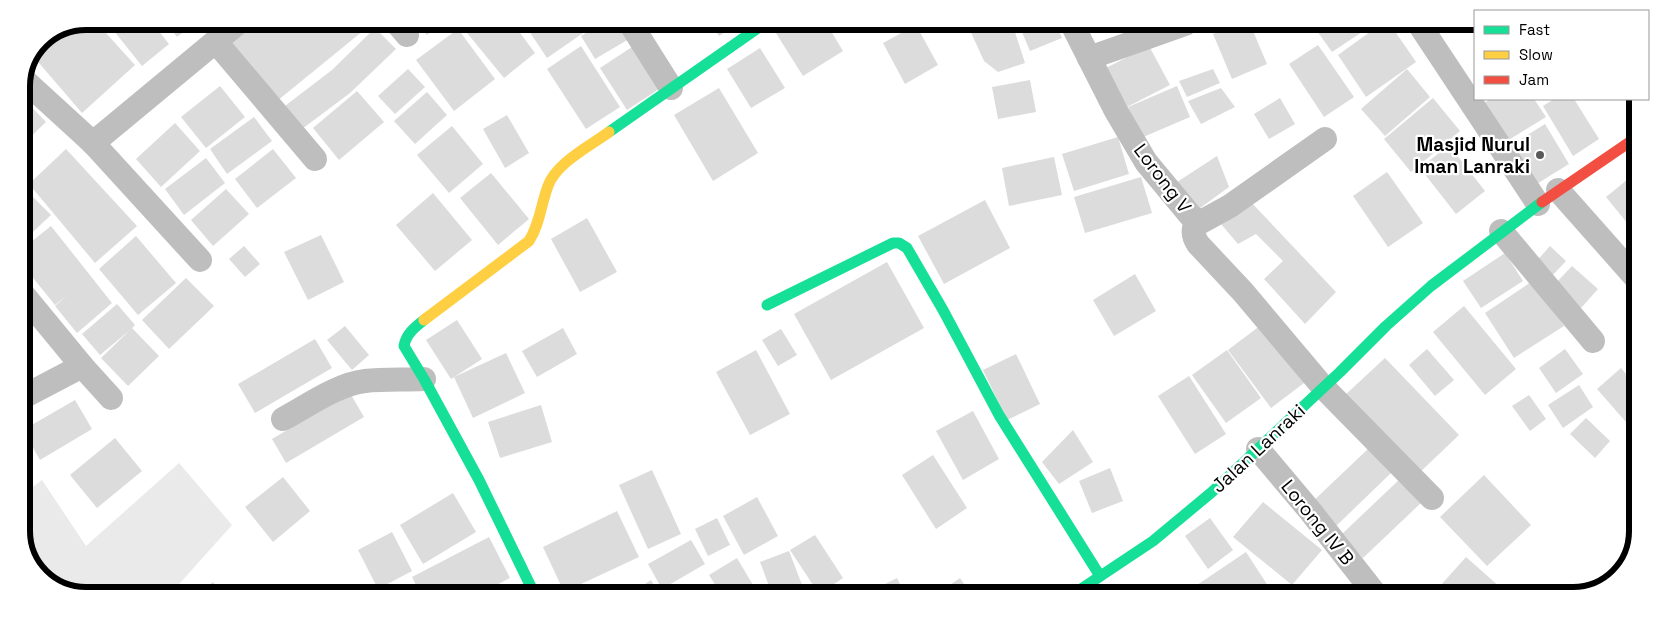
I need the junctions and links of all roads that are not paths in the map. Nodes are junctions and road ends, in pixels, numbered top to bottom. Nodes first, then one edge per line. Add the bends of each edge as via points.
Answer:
1 (230, 30) edge
2 (635, 30) edge
3 (756, 30) edge
4 (1075, 30) edge
5 (1168, 30) edge
6 (1424, 30) edge
7 (216, 42) junction
8 (1089, 58) junction
9 (30, 85) edge
10 (671, 88) junction
11 (1325, 139) dead end
12 (1629, 142) edge
13 (93, 143) junction
14 (315, 159) dead end
15 (1558, 190) junction
16 (1538, 204) junction
17 (1196, 220) junction
18 (1501, 232) junction
19 (200, 260) dead end
20 (1629, 270) edge
21 (30, 303) edge
22 (767, 305) dead end
23 (1593, 340) dead end
24 (82, 366) junction
25 (424, 379) junction
26 (1323, 387) junction
27 (30, 393) edge
28 (111, 398) dead end
29 (283, 419) dead end
30 (1258, 449) junction
31 (1432, 498) dead end
32 (1100, 576) junction
33 (529, 587) edge
34 (1084, 587) edge
35 (1370, 587) edge

1 - 7 street
2 - 10 street
3 - 10 street
4 - 8 street, Lorong V
5 - 8 street
6 - 16 street
7 - 13 street
7 - 14 street
8 - 17 street, Lorong V via 1146,162
9 - 13 street
10 - 25 street via 552,175 540,220 528,242 410,332 404,346
11 - 17 street via 1230,206 1201,222
12 - 15 street, Jalan Lanraki
13 - 19 street
15 - 16 street, Jalan Lanraki
15 - 20 street
16 - 18 street, Jalan Lanraki
17 - 26 street, Lorong V via 1193,230 1198,244
18 - 23 street
18 - 26 street, Jalan Lanraki via 1430,286
21 - 24 street
22 - 32 street via 893,243 907,248 999,415
24 - 27 street
24 - 28 street
25 - 29 street via 354,383
25 - 33 street via 479,480
26 - 30 street, Jalan Lanraki
26 - 31 street, Lorong V
30 - 32 street, Jalan Lanraki via 1153,541
30 - 35 street, Lorong IV B
32 - 34 street, Jalan Lanraki

